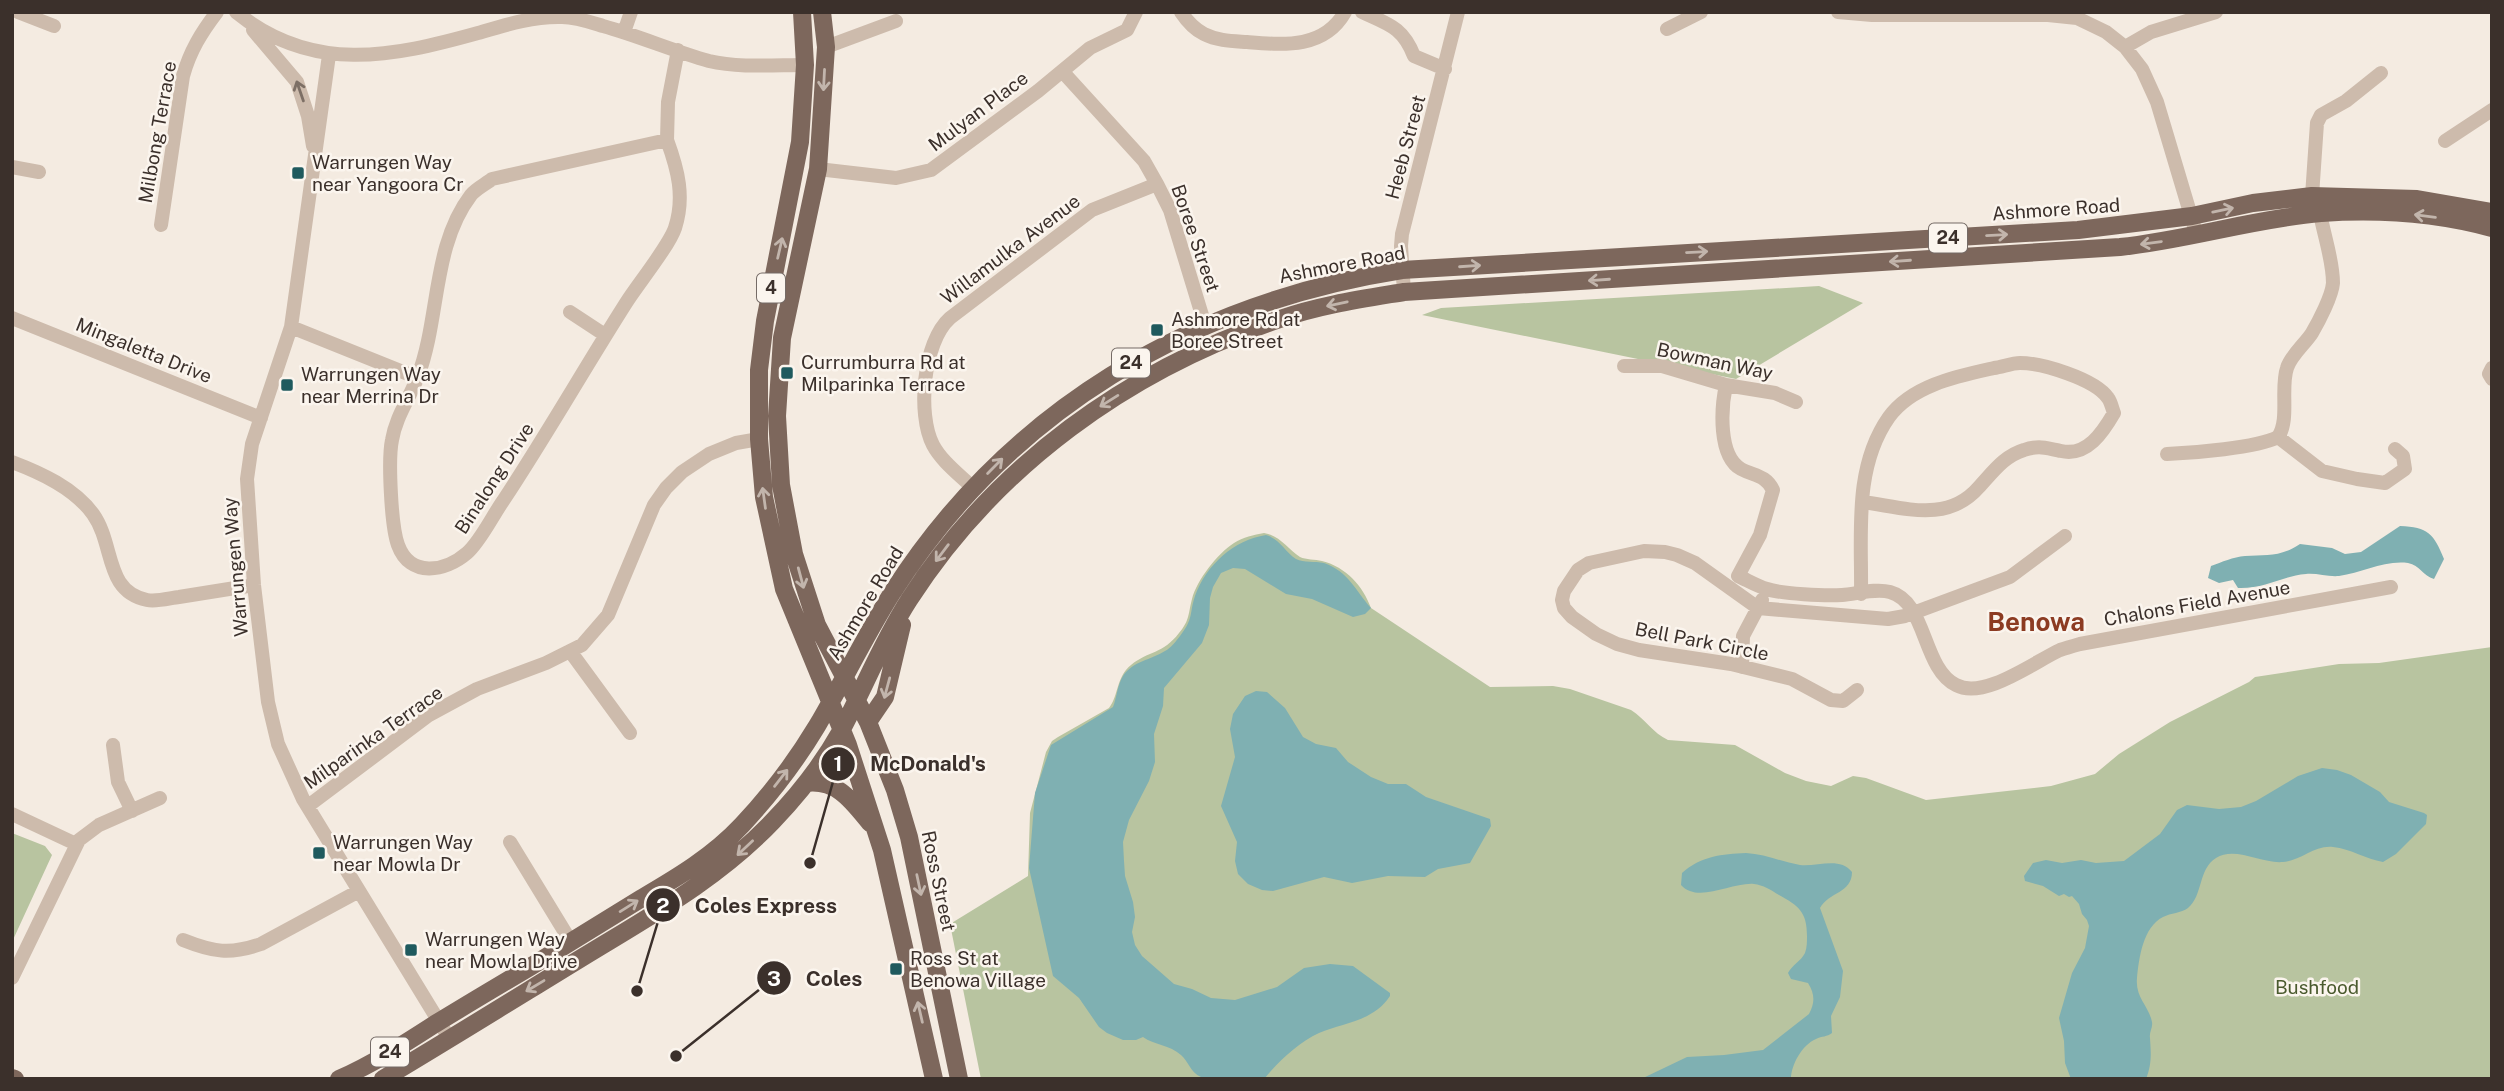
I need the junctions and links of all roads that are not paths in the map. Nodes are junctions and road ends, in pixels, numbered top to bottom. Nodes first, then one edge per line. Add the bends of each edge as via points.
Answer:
1 (18, 12) edge
2 (217, 12) edge
3 (631, 12) edge
4 (802, 12) edge
5 (822, 12) edge
6 (1136, 12) edge
7 (1181, 12) edge
8 (1345, 12) edge
9 (1362, 12) edge
10 (1458, 12) edge
11 (1701, 12) edge
12 (1838, 12) edge
13 (2216, 12) edge
14 (1962, 13) edge
15 (238, 14) edge
16 (896, 21) dead end
17 (54, 26) dead end
18 (1667, 29) dead end
19 (624, 32) junction
20 (826, 47) junction
21 (2125, 47) junction
22 (678, 50) junction
23 (329, 55) junction
24 (805, 65) junction
25 (1445, 69) junction
26 (1062, 71) junction
27 (2381, 72) dead end
28 (2492, 110) edge
29 (667, 140) junction
30 (2445, 141) dead end
31 (316, 157) junction
32 (12, 167) edge
33 (818, 169) junction
34 (39, 172) dead end
35 (1157, 184) junction
36 (2312, 196) junction
37 (2492, 212) edge
38 (2320, 213) junction
39 (2192, 216) junction
40 (161, 225) dead end
41 (2492, 228) edge
42 (2197, 236) junction
43 (1402, 270) junction
44 (1404, 292) junction
45 (569, 312) dead end
46 (12, 318) edge
47 (1205, 325) junction
48 (290, 327) junction
49 (606, 335) junction
50 (1624, 366) dead end
51 (2492, 368) edge
52 (418, 378) junction
53 (2492, 379) edge
54 (1726, 386) junction
55 (1796, 402) dead end
56 (261, 418) junction
57 (2278, 437) junction
58 (759, 439) junction
59 (2395, 449) dead end
60 (2167, 454) dead end
61 (12, 462) edge
62 (974, 489) junction
63 (1862, 502) junction
64 (2065, 536) dead end
65 (254, 585) junction
66 (2391, 587) dead end
67 (1768, 590) junction
68 (1861, 593) junction
69 (908, 602) junction
70 (1758, 608) junction
71 (1914, 612) junction
72 (570, 651) junction
73 (1742, 667) junction
74 (844, 679) junction
75 (1857, 690) dead end
76 (856, 699) junction
77 (831, 703) junction
78 (868, 722) junction
79 (841, 729) junction
80 (630, 733) dead end
81 (113, 745) dead end
82 (806, 783) junction
83 (160, 798) dead end
84 (308, 806) junction
85 (132, 811) junction
86 (12, 814) edge
87 (876, 831) junction
88 (510, 842) dead end
89 (76, 844) junction
90 (359, 891) junction
91 (183, 940) dead end
92 (571, 942) junction
93 (12, 978) edge
94 (439, 1021) junction
95 (449, 1038) junction
96 (339, 1079) edge
97 (383, 1079) edge
98 (934, 1079) edge
99 (959, 1079) edge

1 - 17 street
2 - 40 street, Milbong Terrace via 189,54 183,76
3 - 19 street
4 - 24 main road, 4
5 - 20 main road, 4
6 - 26 street, Mulyan Place via 1127,30 1090,48
7 - 8 street via 1203,34 1274,44 1302,43 1322,36
9 - 25 street via 1391,25 1408,40 1414,56
10 - 25 street, Heeb Street
11 - 18 street
12 - 14 street
13 - 21 street via 2151,32
14 - 21 street via 2077,18
15 - 23 street via 266,33
31 -> 15 street via 297,82
16 - 20 street
19 - 22 street
19 - 23 street via 571,18 538,18 394,53
20 -> 33 main road, 4
21 - 39 street via 2142,69 2157,102
22 - 24 street via 710,61
22 - 29 street, Binalong Drive via 668,102
23 - 31 street, Warrungen Way
58 -> 24 main road, 4 via 762,343 796,170
25 - 43 street, Heeb Street via 1402,234
26 - 33 street, Mulyan Place via 931,170 896,178
26 - 35 street, Boree Street via 1144,160
27 - 36 street via 2321,115
28 - 30 street
29 - 49 street, Binalong Drive via 678,171 681,203 674,231
29 - 52 street, Binalong Drive via 492,179 473,193 455,222
31 - 48 street, Warrungen Way
32 - 34 street
33 -> 74 main road, 4 via 782,338 778,438 786,519 802,580 817,625
35 - 47 street, Boree Street via 1170,210
35 - 62 street, Willamulka Avenue via 1092,210 950,318 937,333 926,384 928,431 937,453
36 - 37 main road, Ashmore Road / 24 via 2417,199
39 -> 36 main road, Ashmore Road / 24
41 -> 38 main road, Ashmore Road / 24 via 2414,214
38 - 42 main road, Ashmore Road / 24
38 - 57 street via 2333,286 2312,334 2287,366
39 - 42 street
43 -> 39 main road, Ashmore Road / 24 via 2078,230
42 -> 44 main road, Ashmore Road / 24 via 2120,247
43 - 44 street, Heeb Street
43 - 47 main road, Ashmore Road / 24 via 1273,299
44 -> 69 main road, Ashmore Road / 24 via 1281,318 1212,345 1102,405 1001,486 946,548
45 - 49 street
46 - 56 street, Mingaletta Drive
62 -> 47 main road, Ashmore Road / 24 via 1013,449 1067,405 1126,366
48 - 52 street
48 - 56 street, Warrungen Way
49 - 52 street, Binalong Drive via 468,552 442,569 424,570 405,558 397,544 391,443 394,425
50 - 54 street, Bowman Way via 1662,366
51 - 53 street
54 - 55 street, Bowman Way via 1775,393
54 - 67 street via 1722,415 1728,452 1740,469 1763,478 1773,490 1760,535 1738,576
56 - 65 street, Warrungen Way via 247,479
57 - 59 street via 2322,471 2371,482 2385,483 2405,469 2403,456
57 - 60 street
58 - 72 street, Milparinka Terrace via 709,454 666,488 654,505 608,615 582,645
77 -> 58 main road, 4 via 783,589 765,507
61 - 65 street via 71,492 93,515 116,578 128,594 150,601
62 - 74 main road, Ashmore Road / 24 via 907,571
63 - 63 street via 1873,446 1891,415 1911,397 1937,384 2018,363 2072,376 2108,397 2114,413 2102,434 2085,449 2026,449 1993,470 1965,500 1948,507 1926,512
63 - 68 street
64 - 71 street via 2010,577
65 - 84 street, Warrungen Way via 268,702 278,744
66 - 71 street, Chalons Field Avenue via 2080,644 1986,687 1971,689 1955,685 1943,673
67 - 68 street, Chalons Field Avenue
67 - 70 street
68 - 71 street, Chalons Field Avenue via 1897,594
69 - 76 main road, Ashmore Road / 24
69 -> 78 main road via 886,693
70 - 71 street via 1888,620
70 - 73 street via 1743,636
70 - 73 street, Bell Park Circle via 1695,563 1665,552 1644,551 1589,563 1564,590 1564,608 1572,617 1617,644
72 - 80 street
72 - 84 street, Milparinka Terrace via 429,715
73 - 75 street, Bell Park Circle via 1792,680 1831,700 1843,701
74 - 76 main road, 4
74 - 77 main road, Ashmore Road / 24
76 - 78 main road, Ross Street / 4
76 - 79 main road, Ashmore Road / 24
77 - 79 main road, 4
92 -> 77 main road, Ashmore Road / 24 via 701,863 729,838 797,755
78 -> 99 main road, Ross Street / 4 via 909,837
79 - 82 main road, Ashmore Road / 24
79 - 87 main road, 4
81 - 85 street via 118,782
82 - 87 main road via 840,790
82 -> 95 main road, Ashmore Road / 24 via 758,836 698,886
83 - 85 street
84 - 90 street, Warrungen Way
85 - 89 street via 91,830
86 - 89 street
98 -> 87 main road, 4
88 - 92 street
89 - 93 street
90 - 91 street via 245,950 216,951
90 - 94 street, Warrungen Way
92 - 94 main road, Ashmore Road / 24
94 - 95 street, Warrungen Way
94 - 96 main road, Ashmore Road / 24
95 - 97 main road, Ashmore Road / 24

